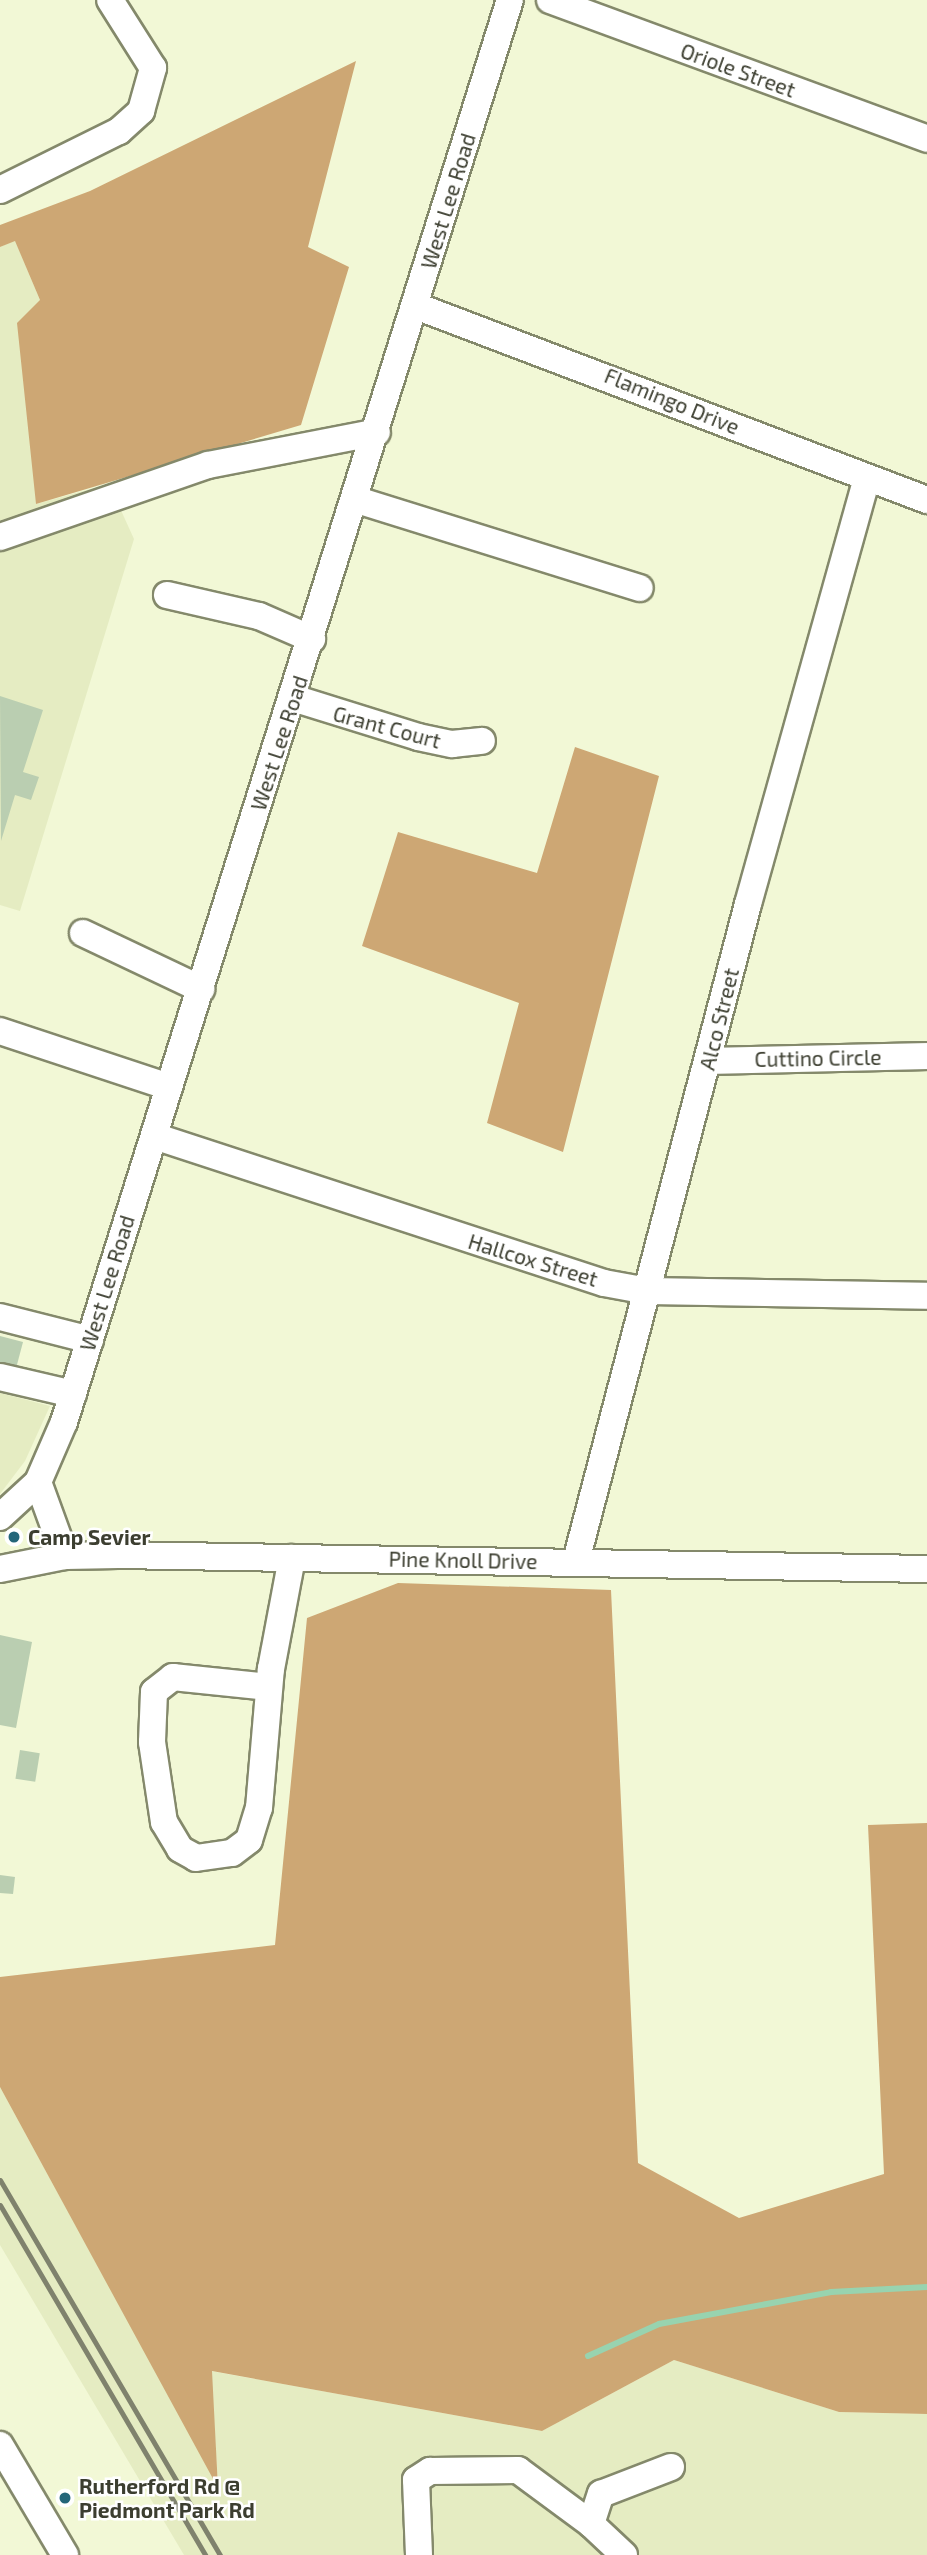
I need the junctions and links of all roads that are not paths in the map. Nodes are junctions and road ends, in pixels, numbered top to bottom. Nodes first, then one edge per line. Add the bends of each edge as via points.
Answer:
1 (110, 0) edge
2 (510, 0) edge
3 (550, 0) edge
4 (927, 139) edge
5 (0, 190) edge
6 (416, 306) junction
7 (377, 432) junction
8 (867, 478) junction
9 (357, 500) junction
10 (927, 500) edge
11 (0, 537) edge
12 (640, 588) dead end
13 (167, 596) dead end
14 (312, 639) junction
15 (293, 698) junction
16 (482, 741) dead end
17 (83, 933) dead end
18 (201, 989) junction
19 (0, 1031) edge
20 (927, 1056) edge
21 (709, 1061) junction
22 (169, 1087) junction
23 (154, 1136) junction
24 (646, 1291) junction
25 (927, 1296) edge
26 (0, 1317) edge
27 (89, 1340) junction
28 (0, 1377) edge
29 (73, 1394) junction
30 (38, 1482) junction
31 (0, 1517) edge
32 (65, 1556) junction
33 (292, 1558) junction
34 (576, 1562) junction
35 (0, 1569) edge
36 (927, 1569) edge
37 (269, 1687) junction
38 (0, 2445) edge
39 (671, 2467) dead end
40 (591, 2524) junction
41 (65, 2555) edge
42 (418, 2555) edge
43 (624, 2555) edge

1 - 5 street via 153,68 141,111 119,131
2 - 6 street, West Lee Road
3 - 4 street, Oriole Street
6 - 7 street, West Lee Road
6 - 8 street, Flamingo Drive via 636,386
7 - 9 street, West Lee Road
7 - 11 street via 208,465
8 - 10 street, Flamingo Drive
8 - 21 street, Alco Street
9 - 12 street
9 - 14 street, West Lee Road
13 - 14 street via 259,616
14 - 15 street, West Lee Road
15 - 16 street, Grant Court via 418,737 452,744
15 - 18 street, West Lee Road
17 - 18 street
18 - 22 street, West Lee Road
19 - 22 street
20 - 21 street, Cuttino Circle
21 - 24 street, Alco Street
22 - 23 street, West Lee Road
23 - 24 street, Hallcox Street via 578,1276
23 - 27 street, West Lee Road
24 - 25 street, Hallcox Street
24 - 34 street, Alco Street
26 - 27 street
27 - 29 street, West Lee Road
28 - 29 street
29 - 30 street, West Lee Road
30 - 31 street, West Lee Road
30 - 32 street
32 - 33 street, Pine Knoll Drive
32 - 35 street, Pine Knoll Drive
33 - 34 street, Pine Knoll Drive
33 - 37 street
34 - 36 street, Pine Knoll Drive
37 - 37 street via 259,1808 248,1840 216,1859 196,1858 180,1849 164,1822 152,1742 153,1692 173,1677
38 - 41 street
39 - 40 street via 601,2494
40 - 42 street via 518,2470 430,2471 416,2480
40 - 43 street

